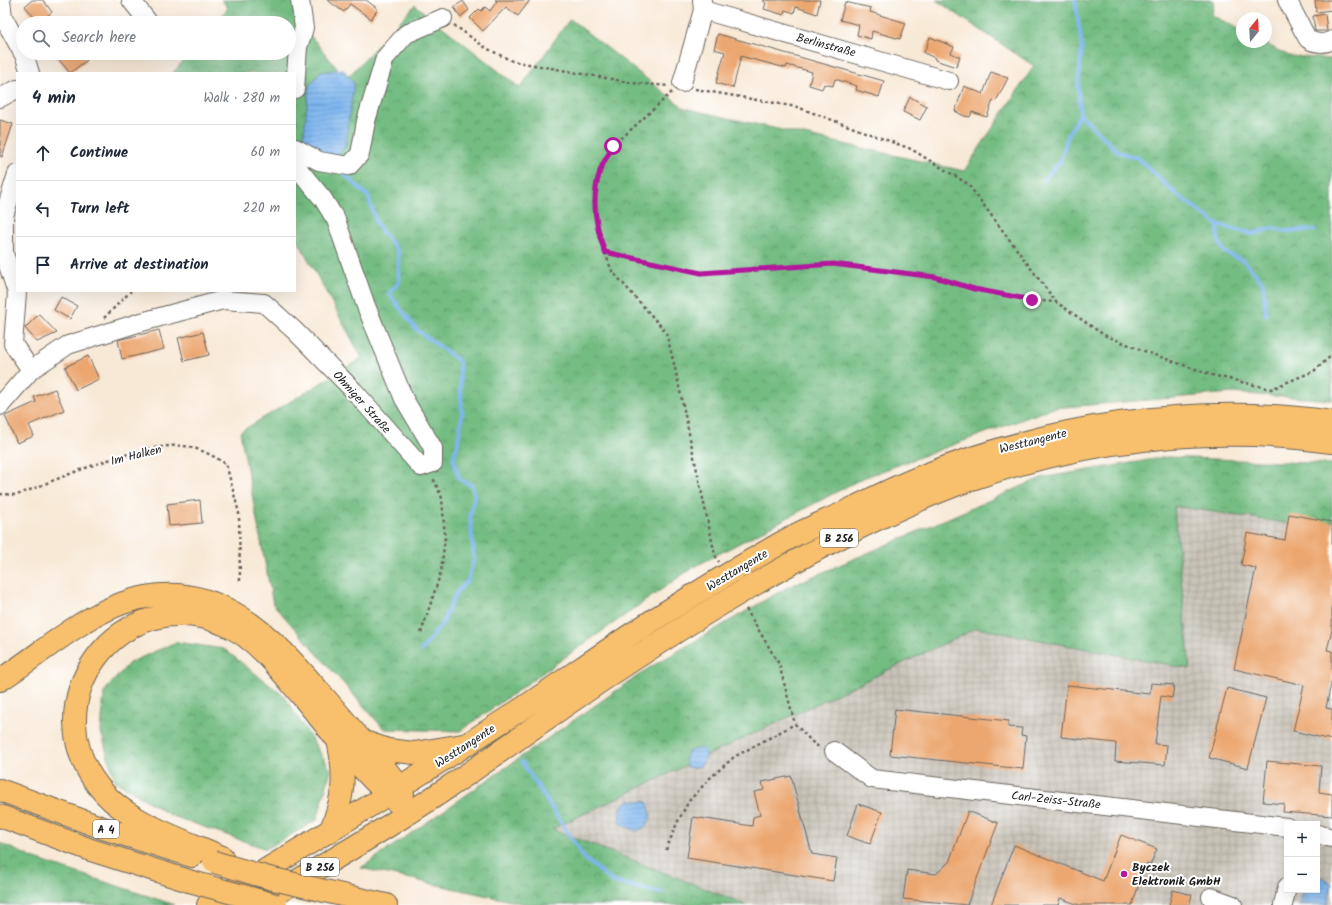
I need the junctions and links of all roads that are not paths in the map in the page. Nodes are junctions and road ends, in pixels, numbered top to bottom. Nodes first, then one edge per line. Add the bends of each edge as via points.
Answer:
1 (1, 0) edge
2 (131, 0) edge
3 (300, 0) edge
4 (308, 0) edge
5 (1287, 0) edge
6 (702, 5) edge
7 (144, 16) edge
8 (444, 18) road end
9 (304, 28) junction
10 (1332, 40) edge
11 (16, 41) edge
12 (26, 60) edge
13 (30, 72) edge
14 (296, 75) edge
15 (949, 81) dead end
16 (680, 84) road end
17 (16, 90) edge
18 (0, 98) edge
19 (296, 149) edge
20 (296, 166) edge
21 (16, 177) edge
22 (2, 219) edge
23 (16, 290) edge
24 (17, 292) edge
25 (30, 370) junction
26 (0, 406) edge
27 (1332, 422) edge
28 (1332, 442) edge
29 (0, 680) edge
30 (338, 740) junction
31 (364, 742) junction
32 (469, 744) junction
33 (834, 751) road end
34 (0, 790) edge
35 (394, 792) junction
36 (409, 812) junction
37 (0, 816) edge
38 (1284, 827) edge
39 (330, 832) junction
40 (1320, 835) edge
41 (1332, 838) edge
42 (218, 860) junction
43 (1286, 893) edge
44 (1211, 897) dead end
45 (250, 901) edge
46 (208, 905) edge
47 (266, 905) edge
48 (276, 905) edge
49 (386, 905) edge
50 (1233, 905) edge
51 (1283, 905) edge

1 - 11 street via 3,17
2 - 7 street
3 - 9 street
4 - 9 street
5 - 10 street via 1308,38 1318,43
6 - 15 street, Berlinstraße
6 - 16 street
8 - 19 street via 406,34 385,58 366,121 360,154 349,166 319,161
9 - 14 street via 298,47
12 - 13 street
17 - 18 street
20 - 25 street, Ohmiger Straße via 323,199 336,220 366,306 404,399 433,448 433,463 421,467 354,391 264,303 223,300 138,323 68,345
21 - 22 street
22 - 23 street via 4,253
24 - 25 street via 13,344
25 - 26 street, Ohmiger Straße
27 - 32 main road, Westtangente / B 256 via 1222,416 1120,423 1020,443 971,458 923,476 791,538 658,617
28 - 36 main road, Westtangente / B 256 via 1221,436 1122,443 1024,463 976,477 930,495 884,515 800,558 715,607 626,664
29 - 31 main road via 72,630 124,603 176,595 201,599 227,608 271,638
30 - 35 main road
30 - 39 main road via 343,763 343,787 339,810
30 - 42 main road via 262,652 248,638 230,626 203,617 167,615 127,629 110,641 95,657 84,675 77,695 74,716 76,738 91,777 104,794 140,820
31 - 32 main road via 388,750 414,753
31 - 35 main road
32 - 35 main road, Westtangente / B 256
33 - 38 street, Carl-Zeiss-Straße via 872,779
34 - 42 main road, A 4 via 100,827
35 - 36 main road
35 - 39 main road, Westtangente / B 256
36 - 45 main road, Westtangente / B 256
37 - 45 main road, A 4, bridge via 91,850
39 - 46 main road, Westtangente / B 256
40 - 41 street
42 - 49 main road, A 4, bridge via 270,878
43 - 51 street
44 - 50 street
45 - 47 main road, bridge
45 - 48 main road, A 4, bridge

